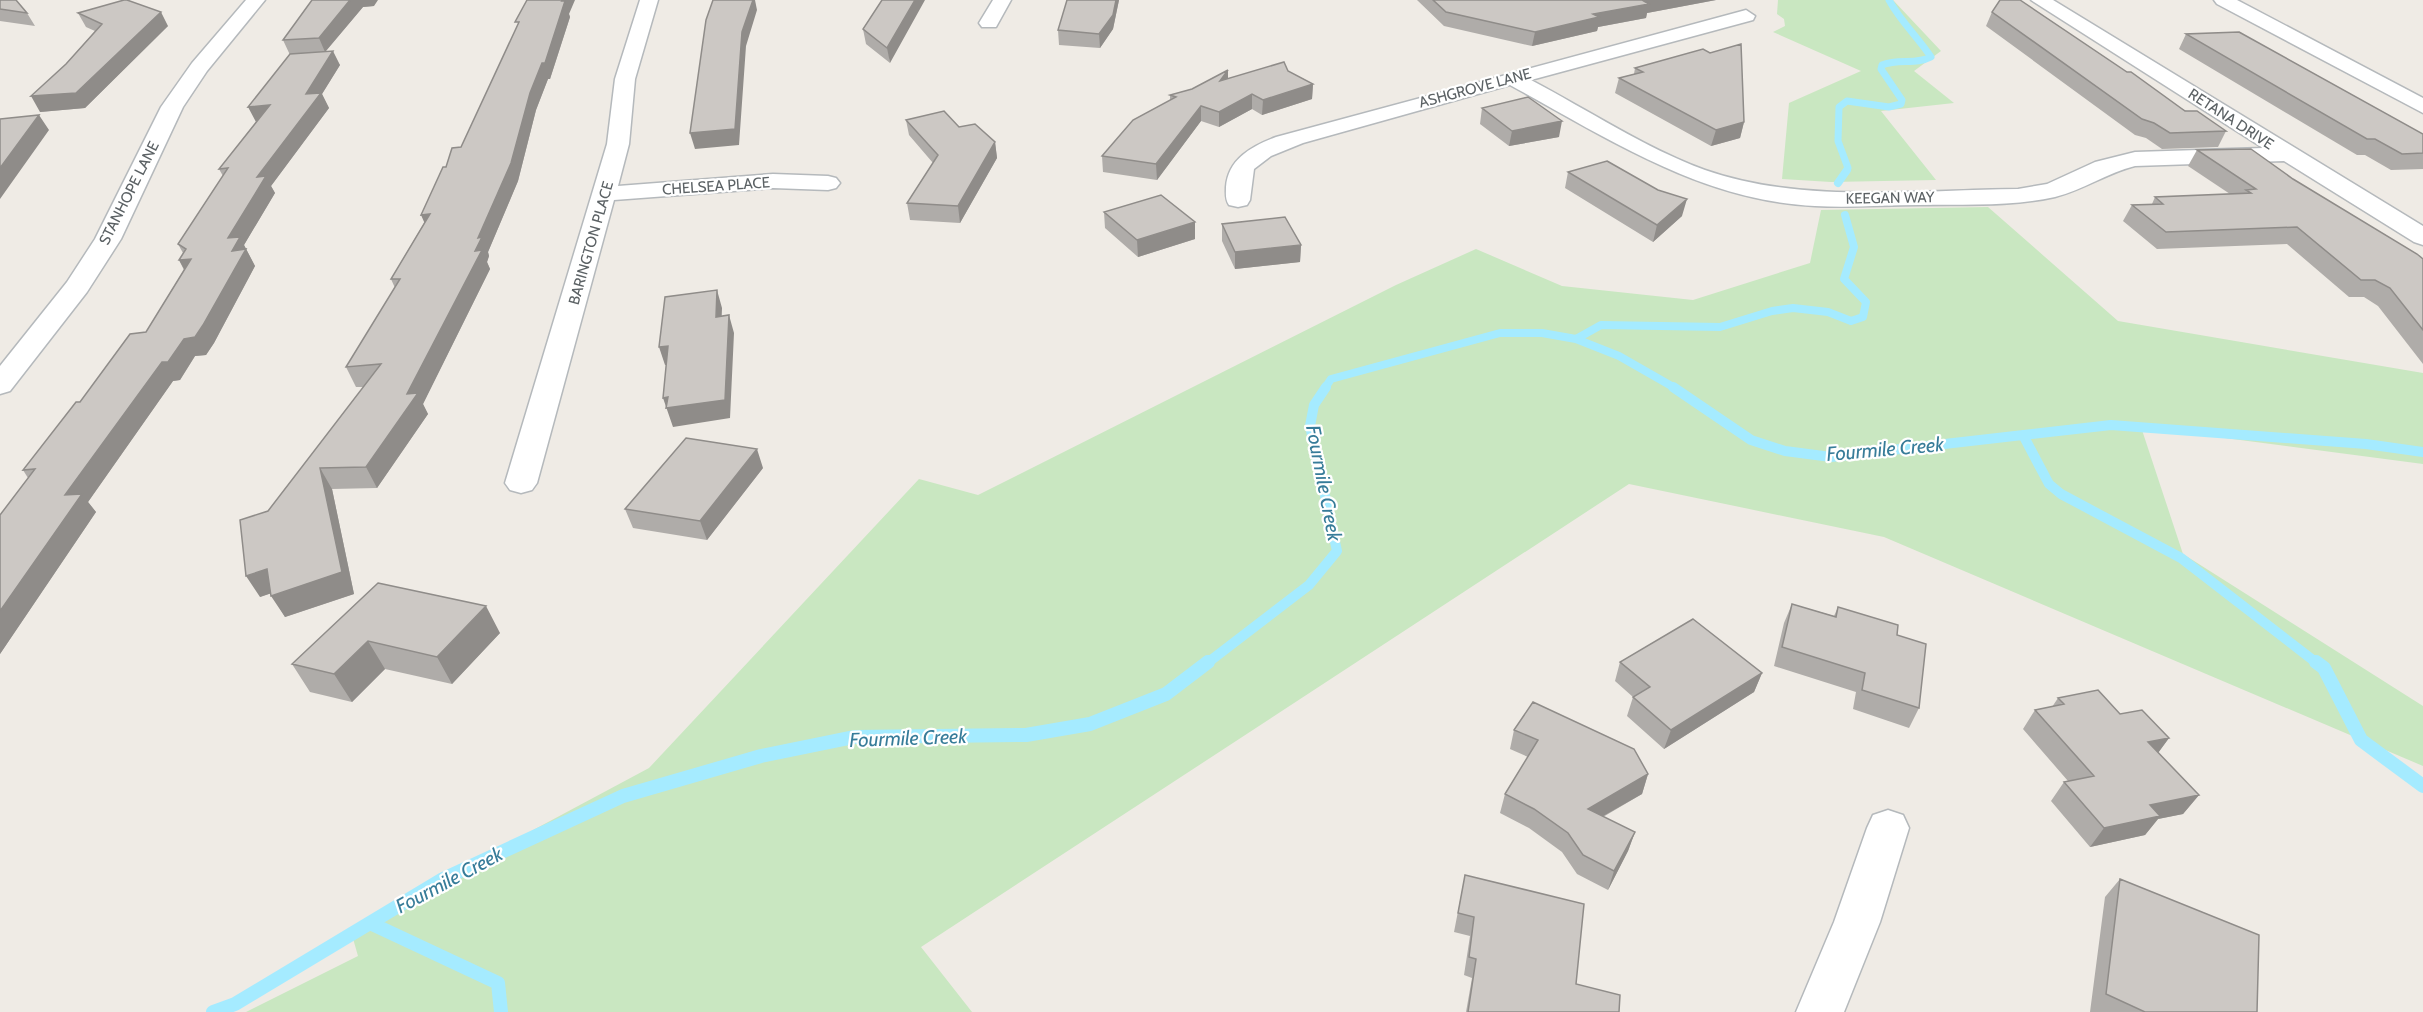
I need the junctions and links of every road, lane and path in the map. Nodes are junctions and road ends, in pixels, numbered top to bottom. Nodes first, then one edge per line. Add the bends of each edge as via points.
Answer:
1 (256, 0) edge
2 (649, 0) edge
3 (1002, 0) edge
4 (2040, 0) edge
5 (2223, 0) edge
6 (1746, 16) dead end
7 (989, 22) dead end
8 (1514, 79) junction
9 (2423, 106) edge
10 (2286, 154) junction
11 (828, 183) dead end
12 (604, 194) junction
13 (1238, 200) dead end
14 (2423, 237) edge
15 (0, 386) edge
16 (521, 483) dead end
17 (1888, 828) dead end
18 (1820, 1012) edge

1 - 15 street, STANHOPE LANE via 199,67 172,107 108,239 78,286
2 - 12 street, BARINGTON PLACE via 625,79 618,144
3 - 7 street
4 - 10 street, RETANA DRIVE
5 - 9 street
6 - 8 street, ASHGROVE LANE
8 - 10 street, KEEGAN WAY via 1698,175 1754,190 1814,199 2018,196 2053,190 2103,167 2134,159
8 - 13 street, ASHGROVE LANE via 1327,128 1261,152 1245,165
10 - 14 street, RETANA DRIVE
11 - 12 street, CHELSEA PLACE via 773,181
12 - 16 street, BARINGTON PLACE
17 - 18 street via 1857,922

